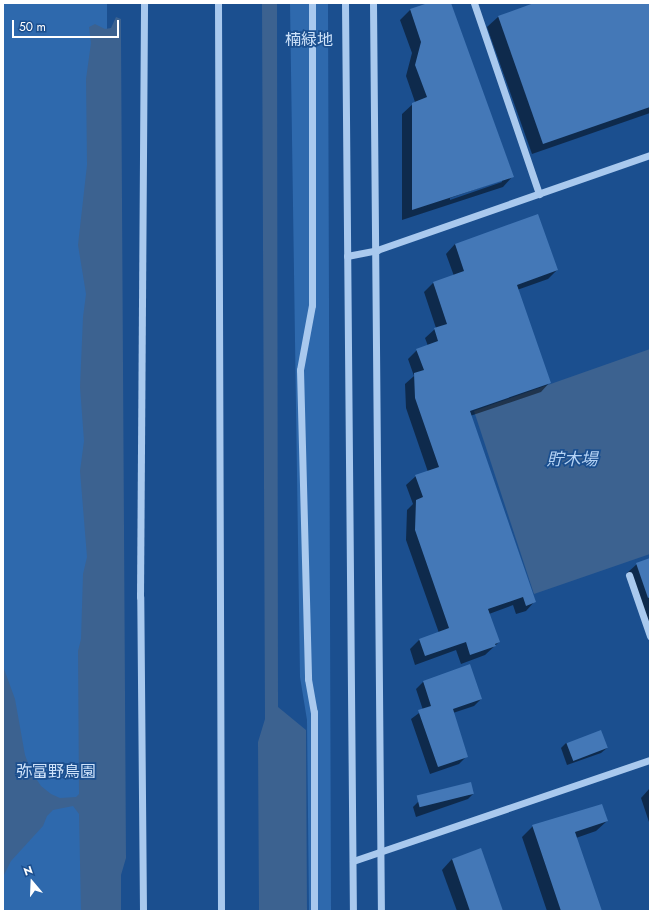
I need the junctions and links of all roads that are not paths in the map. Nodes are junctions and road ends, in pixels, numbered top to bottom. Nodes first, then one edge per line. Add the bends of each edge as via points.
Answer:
1 (144, 3) edge
2 (218, 3) edge
3 (312, 3) edge
4 (345, 3) edge
5 (373, 3) edge
6 (474, 3) edge
7 (650, 155) edge
8 (539, 194) junction
9 (377, 250) junction
10 (347, 256) junction
11 (629, 575) dead end
12 (650, 636) edge
13 (650, 760) edge
14 (381, 852) junction
15 (353, 861) junction
16 (143, 911) edge
17 (221, 911) edge
18 (314, 911) edge
19 (353, 911) edge
20 (381, 911) edge

1 - 16 street via 140,589
2 - 17 street
3 - 18 street via 312,305 300,370 308,679 314,712
4 - 10 street
5 - 9 street
6 - 8 street
7 - 8 street
8 - 9 street
9 - 10 street
9 - 14 street
10 - 15 street
11 - 12 street
13 - 14 street
14 - 15 street
14 - 20 street
15 - 19 street

